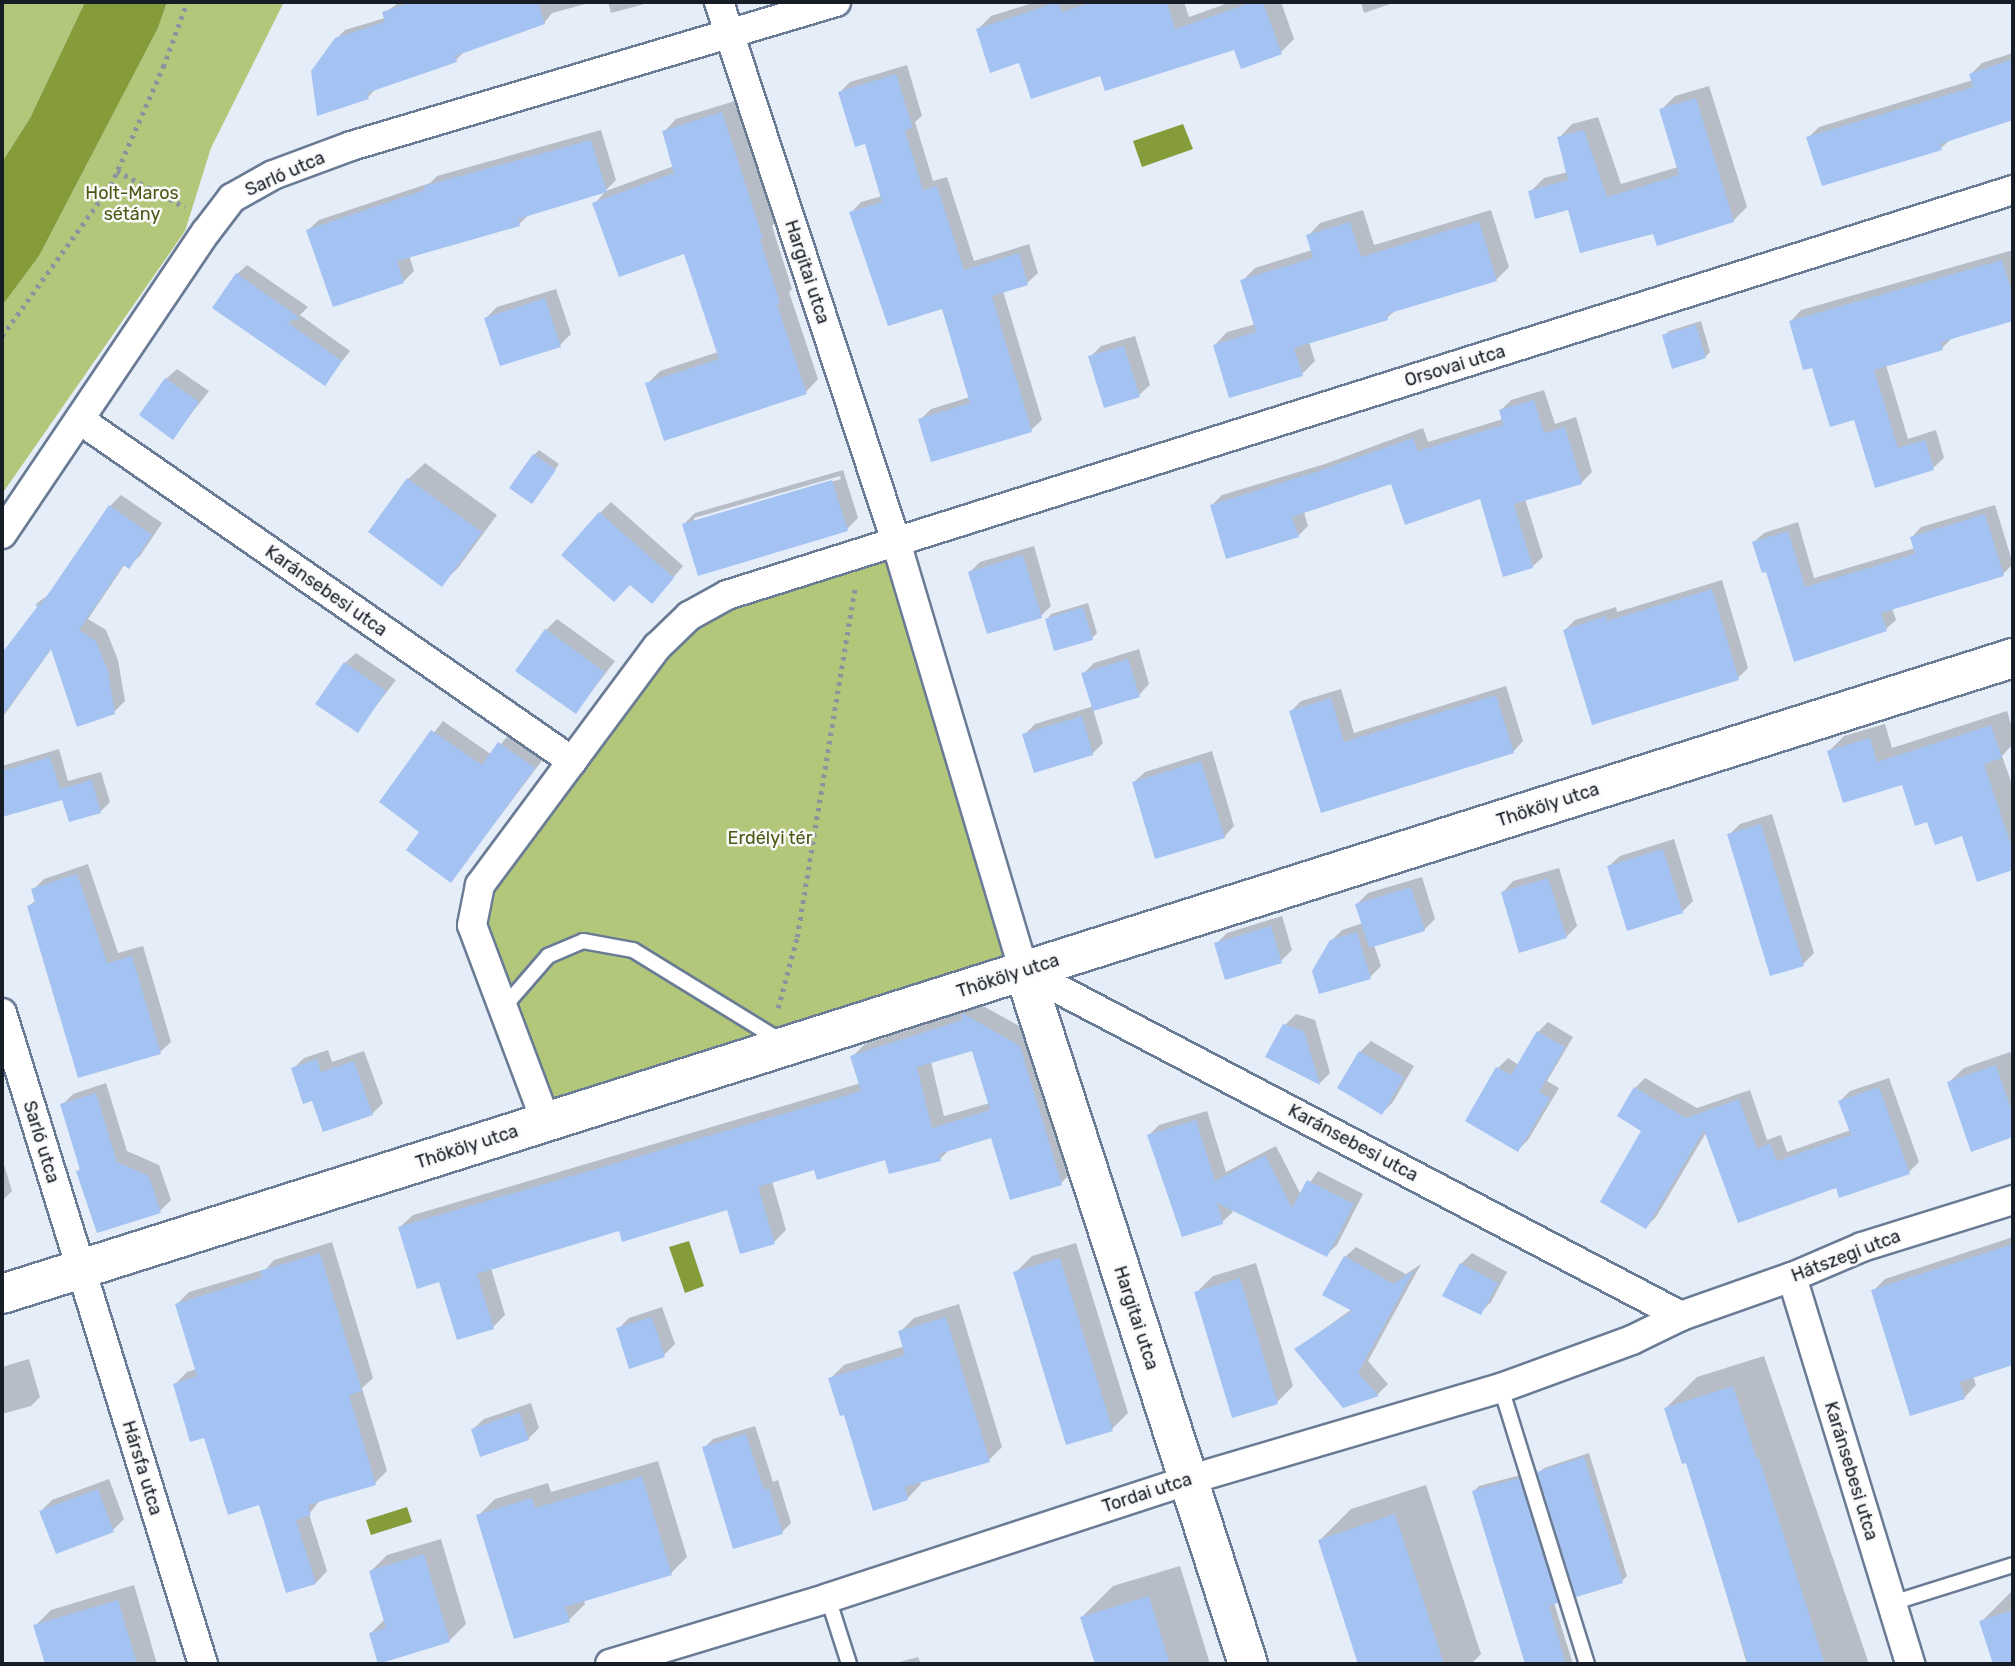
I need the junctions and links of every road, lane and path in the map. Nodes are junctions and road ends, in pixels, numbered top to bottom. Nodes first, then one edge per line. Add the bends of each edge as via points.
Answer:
1 (187, 2) edge
2 (719, 2) edge
3 (836, 2) edge
4 (729, 34) junction
5 (117, 171) junction
6 (152, 188) dead end
7 (2013, 190) edge
8 (2, 336) edge
9 (80, 420) junction
10 (2, 534) edge
11 (896, 542) junction
12 (860, 553) junction
13 (2013, 658) edge
14 (572, 761) junction
15 (1024, 971) junction
16 (503, 1008) junction
17 (2, 1013) edge
18 (778, 1039) junction
19 (546, 1122) junction
20 (2013, 1200) edge
21 (80, 1271) junction
22 (1792, 1277) junction
23 (2, 1294) edge
24 (1681, 1316) junction
25 (1501, 1388) junction
26 (1188, 1480) junction
27 (2013, 1564) edge
28 (828, 1598) junction
29 (1892, 1603) junction
30 (203, 1664) edge
31 (610, 1664) edge
32 (849, 1664) edge
33 (1248, 1664) edge
34 (1587, 1664) edge
35 (1910, 1664) edge

1 - 5 path
2 - 4 street, Hargitai utca
3 - 4 street, Sarló utca
4 - 9 street, Sarló utca via 351,146 273,175 232,198
4 - 11 street, Hargitai utca
5 - 6 path
5 - 8 path
7 - 11 street, Orsovai utca
9 - 10 street, Sarló utca
9 - 14 street, Karánsebesi utca
11 - 12 street
11 - 15 street
12 - 14 street via 727,595 689,616 657,647
12 - 18 path
13 - 15 street, Thököly utca
14 - 16 street via 481,885 472,925
15 - 18 street, Thököly utca
15 - 24 street, Karánsebesi utca
15 - 26 street, Hargitai utca
16 - 18 lane via 548,956 583,941 633,950
16 - 19 street
17 - 21 street, Sarló utca
18 - 19 street, Thököly utca
19 - 21 street, Thököly utca
20 - 22 street, Hátszegi utca via 1862,1247
21 - 23 street, Thököly utca
21 - 30 street, Hársfa utca
22 - 24 street, Hátszegi utca
22 - 29 street, Karánsebesi utca
24 - 25 street, Tordai utca via 1632,1340
25 - 26 street, Tordai utca
25 - 34 lane
26 - 28 street, Tordai utca
26 - 33 street, Hargitai utca
27 - 29 lane
28 - 31 street, Tordai utca
28 - 32 lane
29 - 35 street, Karánsebesi utca

